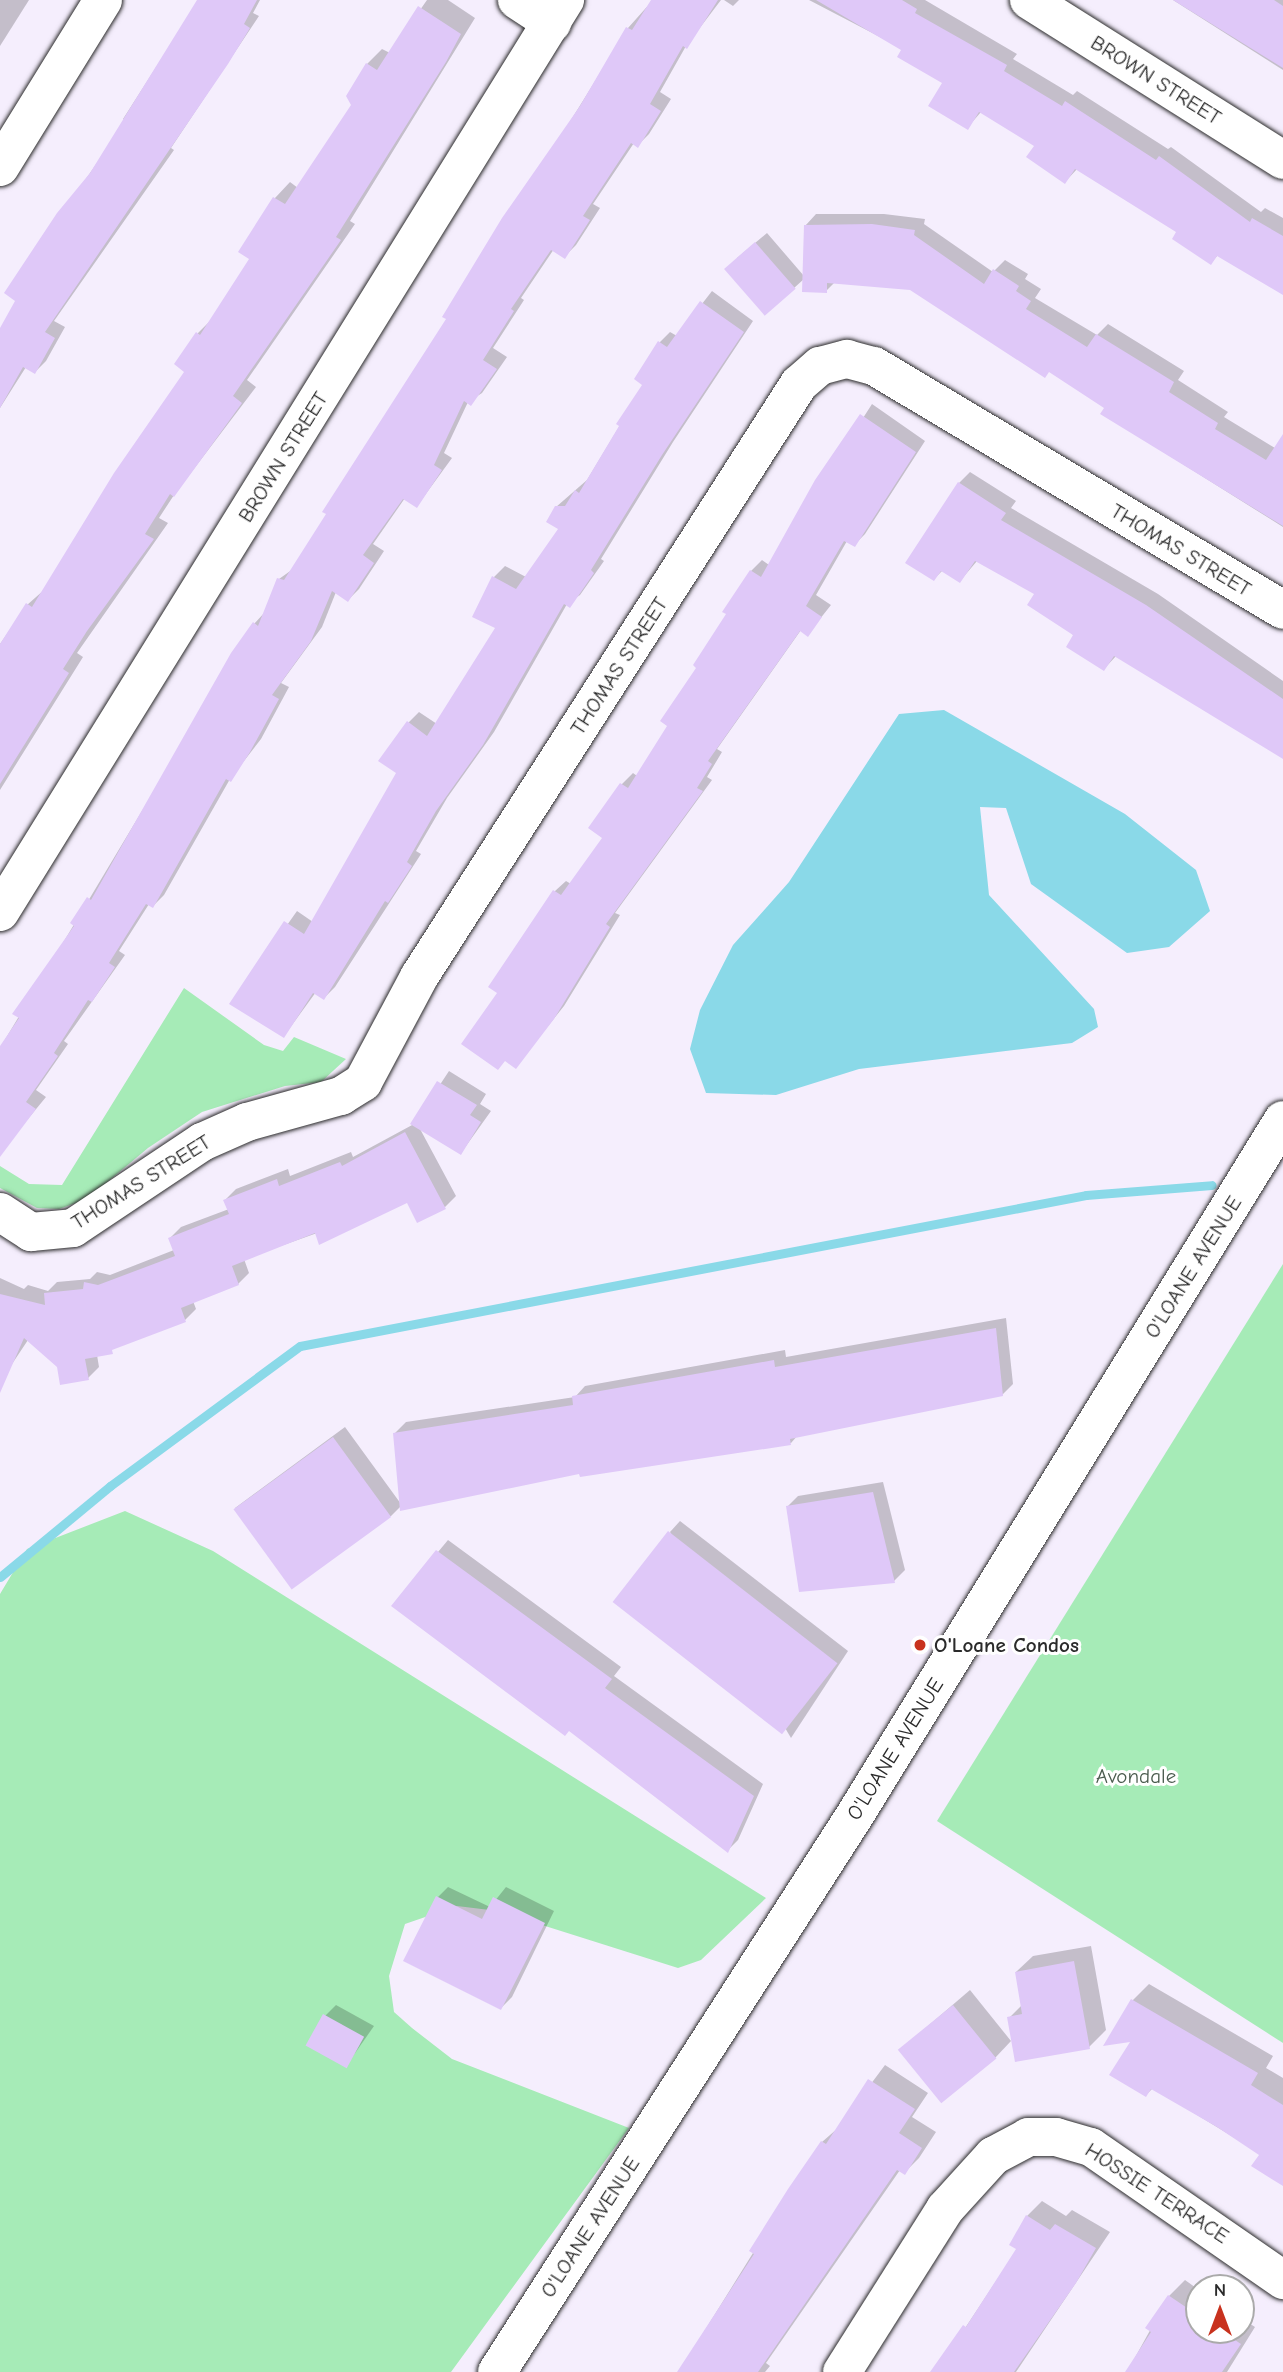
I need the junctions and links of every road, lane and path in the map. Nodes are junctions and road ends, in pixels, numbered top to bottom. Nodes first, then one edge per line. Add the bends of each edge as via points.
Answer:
1 (103, 0) edge
2 (517, 0) edge
3 (1029, 0) edge
4 (559, 11) edge
5 (1283, 160) edge
6 (0, 167) edge
7 (1283, 610) edge
8 (0, 912) edge
9 (1283, 1120) edge
10 (0, 1212) edge
11 (1283, 2280) edge
12 (497, 2372) edge
13 (842, 2372) edge

1 - 6 street
2 - 4 street
3 - 5 street, BROWN STREET
4 - 8 street, BROWN STREET
7 - 10 street, THOMAS STREET via 874,366 847,359 820,366 799,384 419,977 363,1082 341,1096 247,1122 202,1142 74,1228 32,1232
9 - 12 street, O'LOANE AVENUE via 847,1827
11 - 13 street, HOSSIE TERRACE via 1091,2147 1056,2137 1028,2137 993,2156 945,2208

